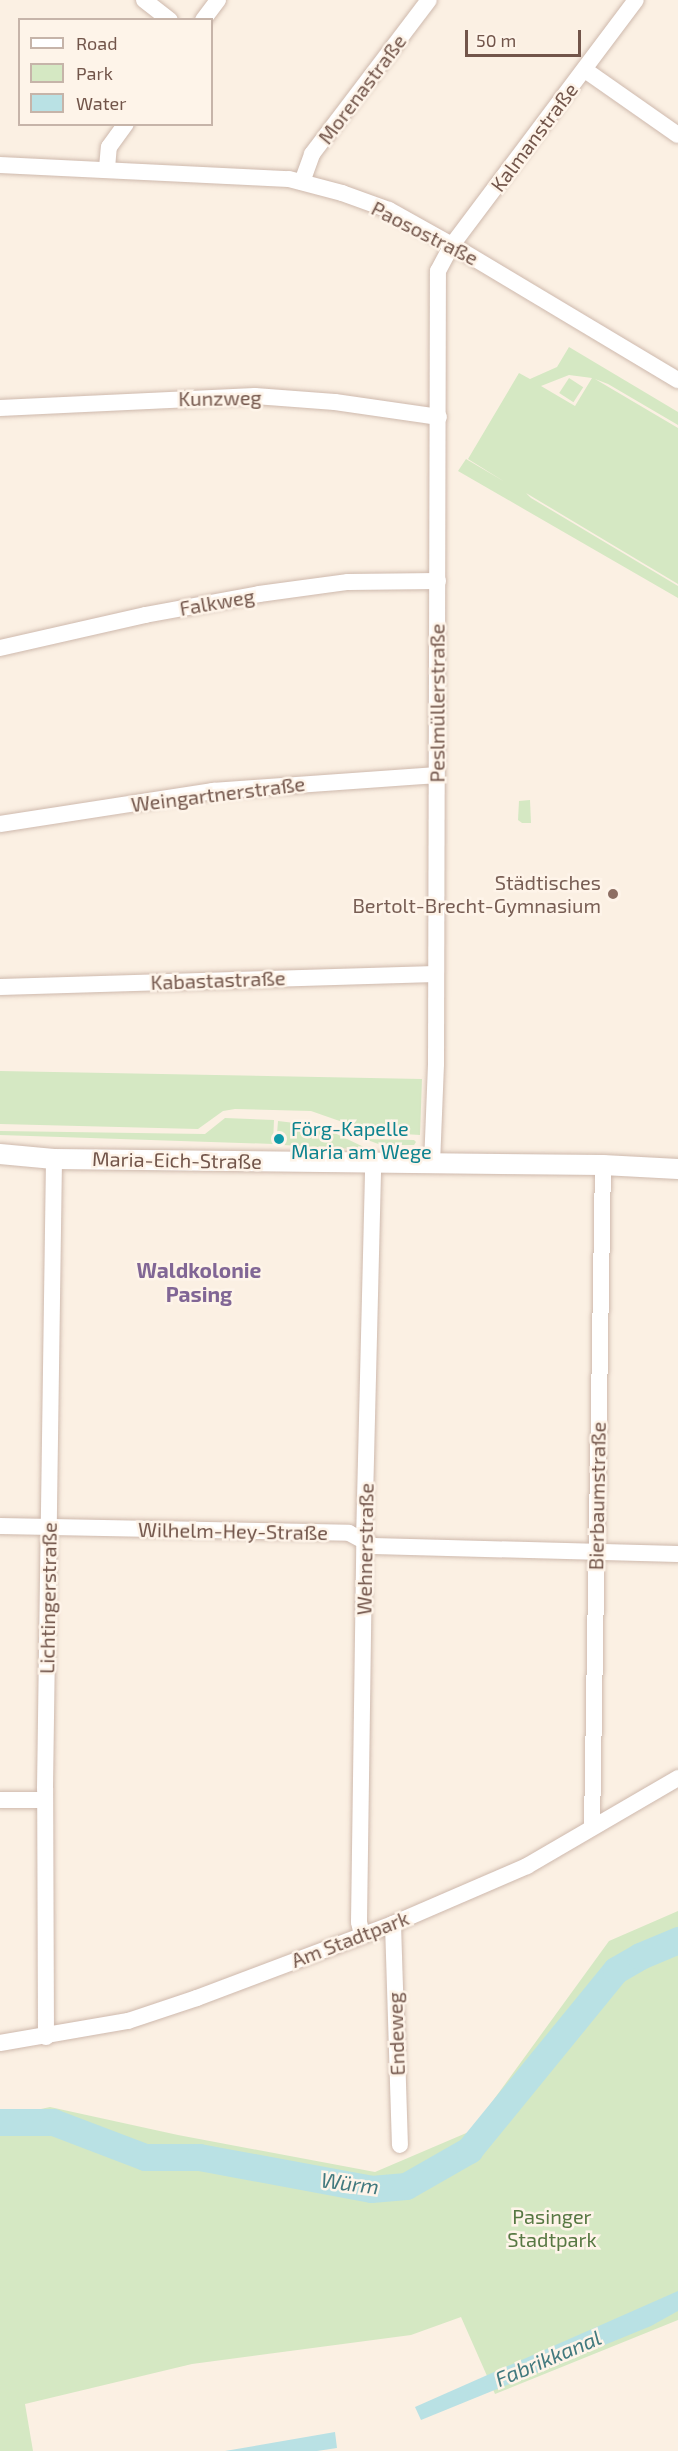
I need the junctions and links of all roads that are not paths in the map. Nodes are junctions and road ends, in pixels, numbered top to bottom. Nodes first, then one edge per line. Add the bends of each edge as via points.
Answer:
1 (144, 0) edge
2 (218, 0) edge
3 (429, 0) edge
4 (636, 0) edge
5 (167, 18) edge
6 (204, 18) edge
7 (585, 70) junction
8 (125, 126) edge
9 (678, 135) edge
10 (0, 165) edge
11 (107, 168) junction
12 (302, 182) junction
13 (452, 245) junction
14 (678, 380) edge
15 (0, 408) edge
16 (439, 417) junction
17 (438, 581) junction
18 (0, 648) edge
19 (436, 775) junction
20 (0, 824) edge
21 (436, 974) junction
22 (0, 987) edge
23 (0, 1154) edge
24 (54, 1159) junction
25 (373, 1162) junction
26 (432, 1164) junction
27 (603, 1165) junction
28 (678, 1169) edge
29 (0, 1526) edge
30 (50, 1527) junction
31 (364, 1540) junction
32 (596, 1551) junction
33 (678, 1554) edge
34 (678, 1778) edge
35 (0, 1800) edge
36 (45, 1800) junction
37 (592, 1827) junction
38 (393, 1924) junction
39 (362, 1935) junction
40 (46, 2037) junction
41 (0, 2043) edge
42 (400, 2145) dead end

1 - 5 street
2 - 6 street
3 - 12 street, Morenastraße via 312,154
4 - 7 street, Kalmanstraße
7 - 9 street
7 - 13 street, Kalmanstraße
8 - 11 street via 109,147
10 - 11 street, Paosostraße
11 - 12 street, Paosostraße
12 - 13 street, Paosostraße via 389,210
13 - 14 street, Paosostraße
13 - 16 street, Peslmüllerstraße via 438,271
15 - 16 street, Kunzweg via 255,396 335,402
16 - 17 street, Peslmüllerstraße
17 - 18 street, Falkweg via 348,582 259,594
17 - 19 street, Peslmüllerstraße
19 - 20 street, Weingartnerstraße via 213,791
19 - 21 street, Peslmüllerstraße
21 - 22 street, Kabastastraße
21 - 26 street, Peslmüllerstraße
23 - 24 street, Maria-Eich-Straße
24 - 25 street, Maria-Eich-Straße
24 - 30 street, Lichtingerstraße
25 - 26 street, Maria-Eich-Straße
25 - 31 street, Wehnerstraße
26 - 27 street, Maria-Eich-Straße
27 - 28 street, Maria-Eich-Straße
27 - 32 street, Bierbaumstraße
29 - 30 street, Wilhelm-Hey-Straße
30 - 31 street, Wilhelm-Hey-Straße via 349,1533
30 - 36 street, Lichtingerstraße
31 - 32 street, Wilhelm-Hey-Straße via 373,1546
31 - 39 street, Wehnerstraße via 359,1922
32 - 33 street, Wilhelm-Hey-Straße
32 - 37 street, Bierbaumstraße
34 - 37 street, Am Stadtpark
35 - 36 street
36 - 40 street, Lichtingerstraße
37 - 38 street, Am Stadtpark via 501,1878
38 - 39 street, Am Stadtpark
38 - 42 street, Endeweg
39 - 40 street, Am Stadtpark via 128,2021
40 - 41 street, Am Stadtpark

